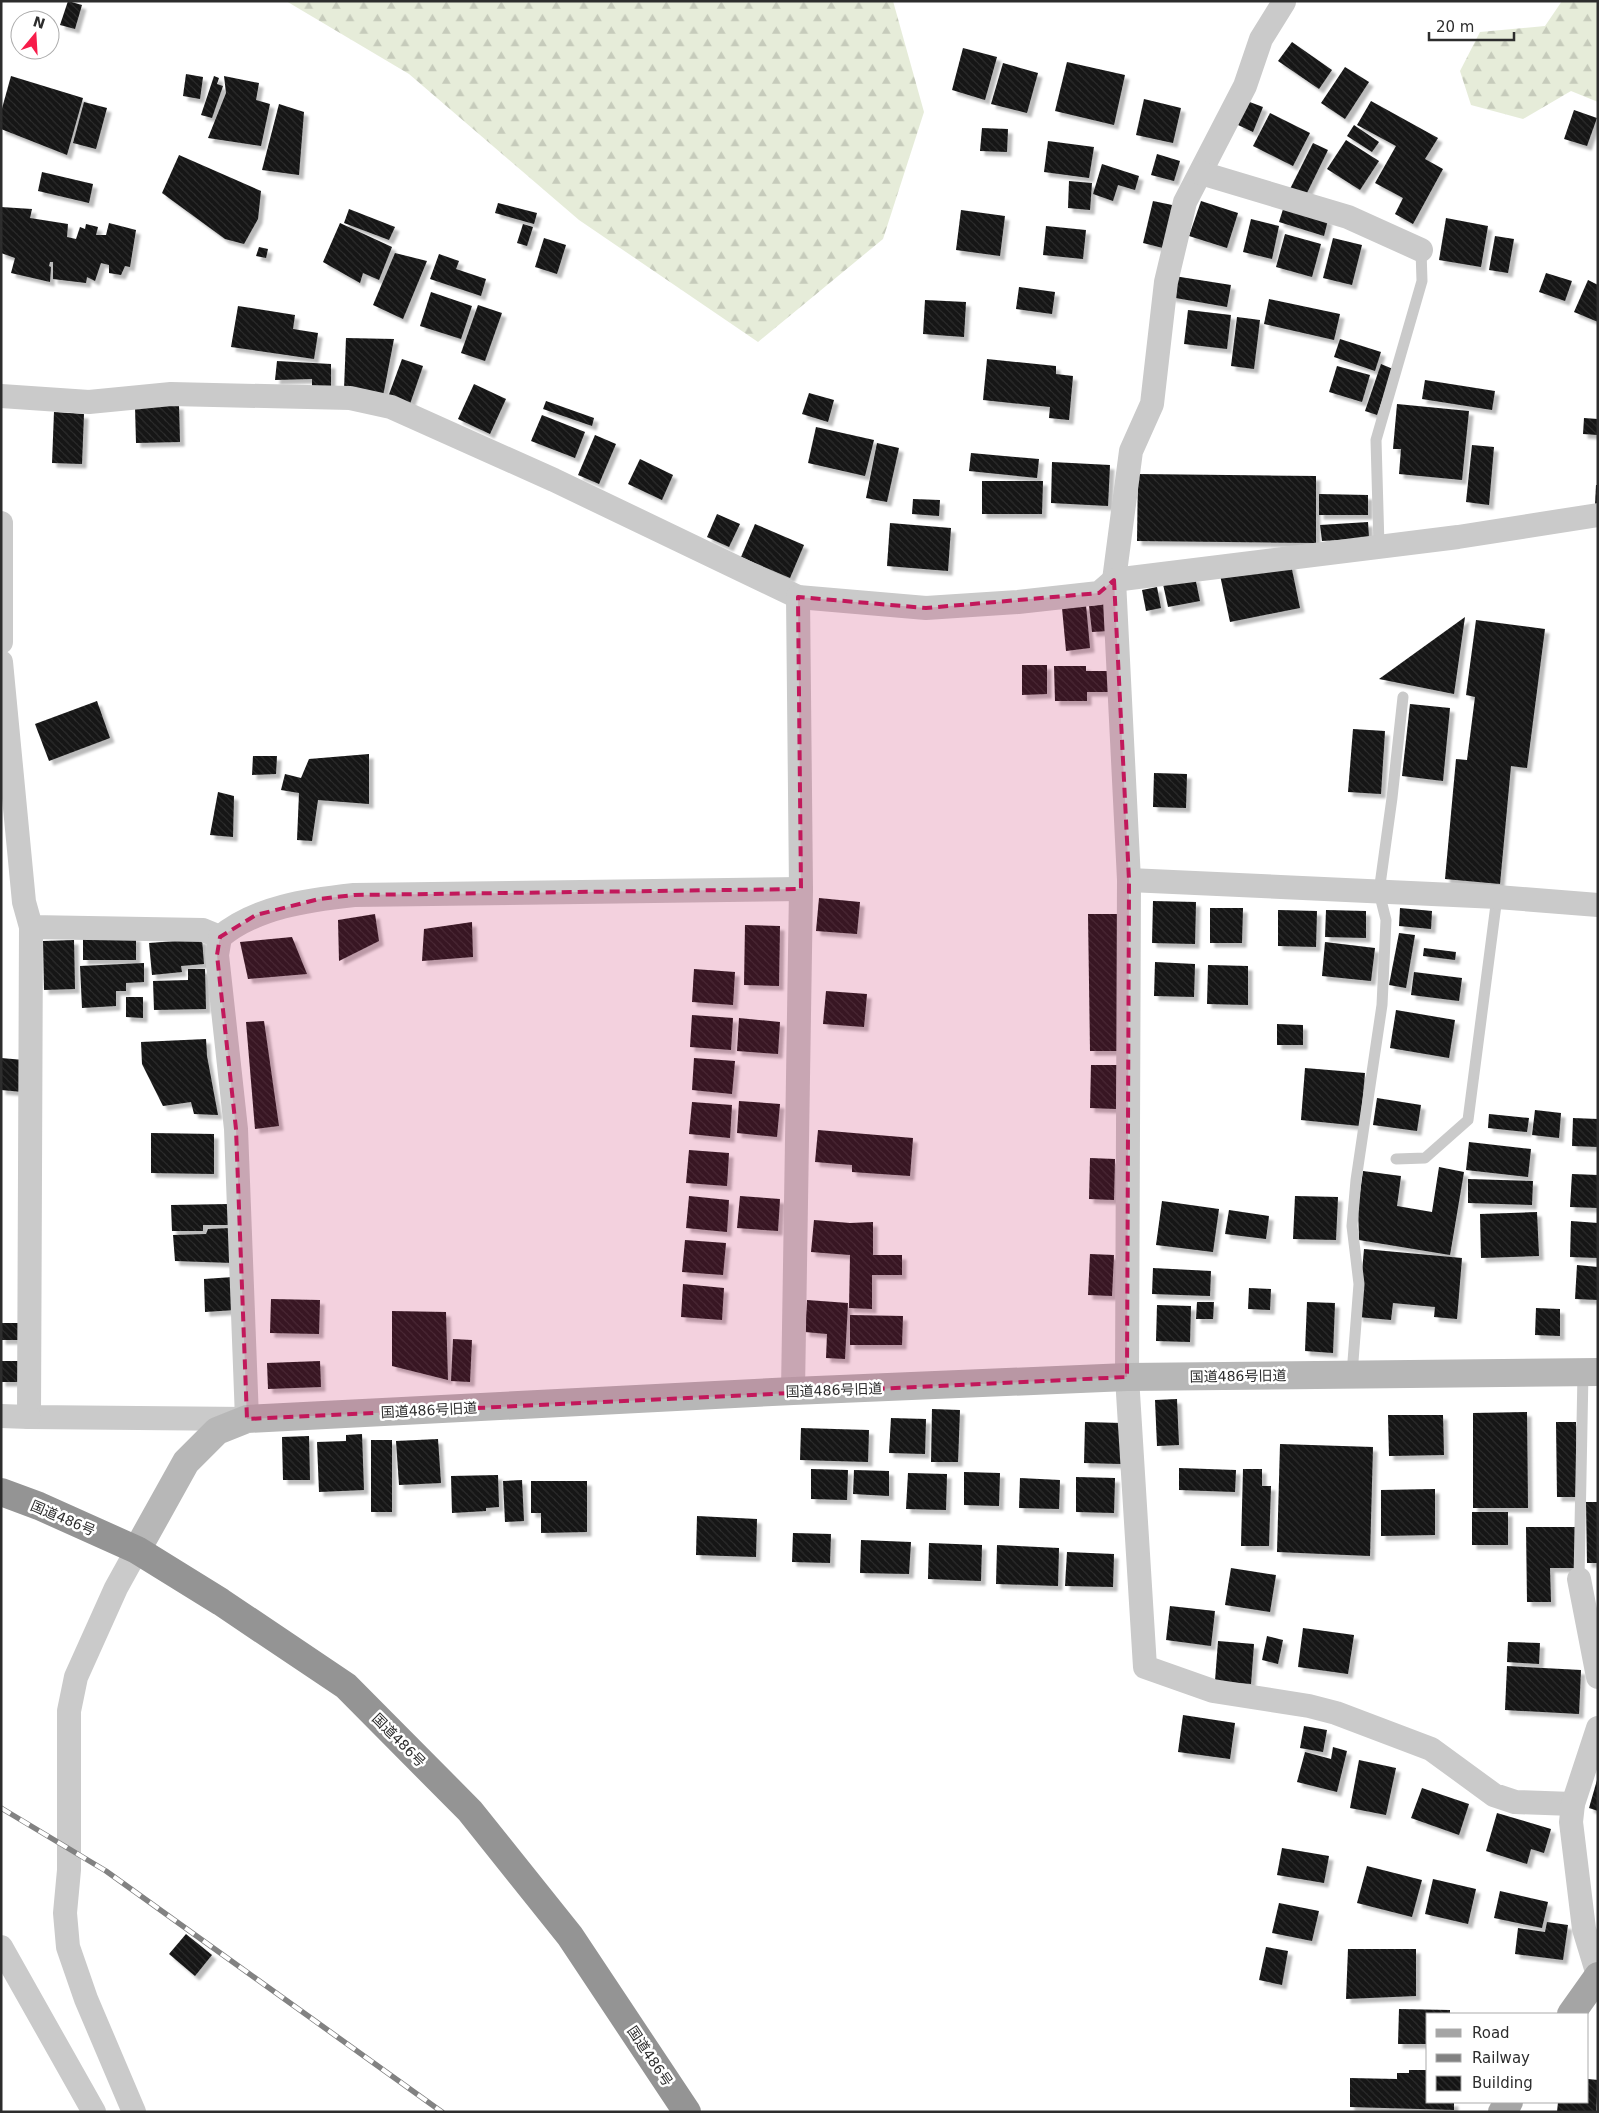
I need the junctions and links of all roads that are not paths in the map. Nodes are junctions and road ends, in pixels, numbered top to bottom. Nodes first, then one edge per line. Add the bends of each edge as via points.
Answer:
1 (1284, 2) edge
2 (1201, 173) junction
3 (1421, 250) joint
4 (1, 396) edge
5 (1598, 515) edge
6 (1, 523) edge
7 (1379, 546) junction
8 (1114, 580) junction
9 (798, 597) junction
10 (1, 642) edge
11 (1, 662) edge
12 (1403, 697) dead end
13 (1129, 880) junction
14 (800, 889) junction
15 (1379, 892) junction
16 (1497, 897) junction
17 (1598, 905) edge
18 (31, 927) junction
19 (220, 937) junction
20 (1396, 1159) dead end
21 (1591, 1372) edge
22 (1352, 1374) junction
23 (1127, 1377) junction
24 (793, 1391) junction
25 (1, 1416) edge
26 (29, 1417) junction
27 (247, 1419) junction
28 (1, 1492) edge
29 (137, 1550) junction
30 (1578, 1580) joint
31 (1598, 1678) edge
32 (1598, 1728) edge
33 (1573, 1804) junction
34 (1, 1948) edge
35 (1598, 1976) edge
36 (1572, 2013) edge
37 (94, 2112) edge
38 (134, 2112) edge
39 (687, 2112) edge

1 - 2 street via 1261,39 1246,86
2 - 3 street via 1348,217
2 - 8 street via 1185,202 1166,282 1152,404 1131,451
3 - 7 lane via 1422,282 1376,440
4 - 9 street via 89,402 171,394 350,398 391,407 554,480
5 - 7 street
6 - 10 street
7 - 8 street
8 - 9 street via 1099,593 926,608
8 - 13 street
9 - 14 street
11 - 18 street via 24,902
12 - 15 lane
13 - 15 street
13 - 23 street
14 - 19 street via 354,895 319,899 256,915 234,925
14 - 24 street
15 - 16 street
15 - 22 lane via 1386,920 1382,1005 1352,1226 1359,1284
16 - 17 street
16 - 20 lane via 1468,1120 1425,1158
18 - 19 street via 203,930
18 - 26 street
19 - 27 street via 217,955 236,1129
21 - 22 street, 国道486号旧道
21 - 30 lane
22 - 23 street, 国道486号旧道
23 - 24 street, 国道486号旧道
23 - 33 street via 1145,1667 1213,1691 1336,1713 1430,1749 1494,1795 1515,1802
24 - 27 street, 国道486号旧道
25 - 26 street
26 - 27 street
27 - 29 street, 国道486号旧道 via 218,1431 186,1462
28 - 29 highway, 国道486号
29 - 38 street via 76,1677 69,1711 69,1870 64,1913 68,1947 86,1999
29 - 39 highway, 国道486号 via 346,1686 470,1811 570,1936
30 - 31 street
32 - 33 street
33 - 35 street via 1571,1822 1584,1929
34 - 37 street
35 - 36 main road

